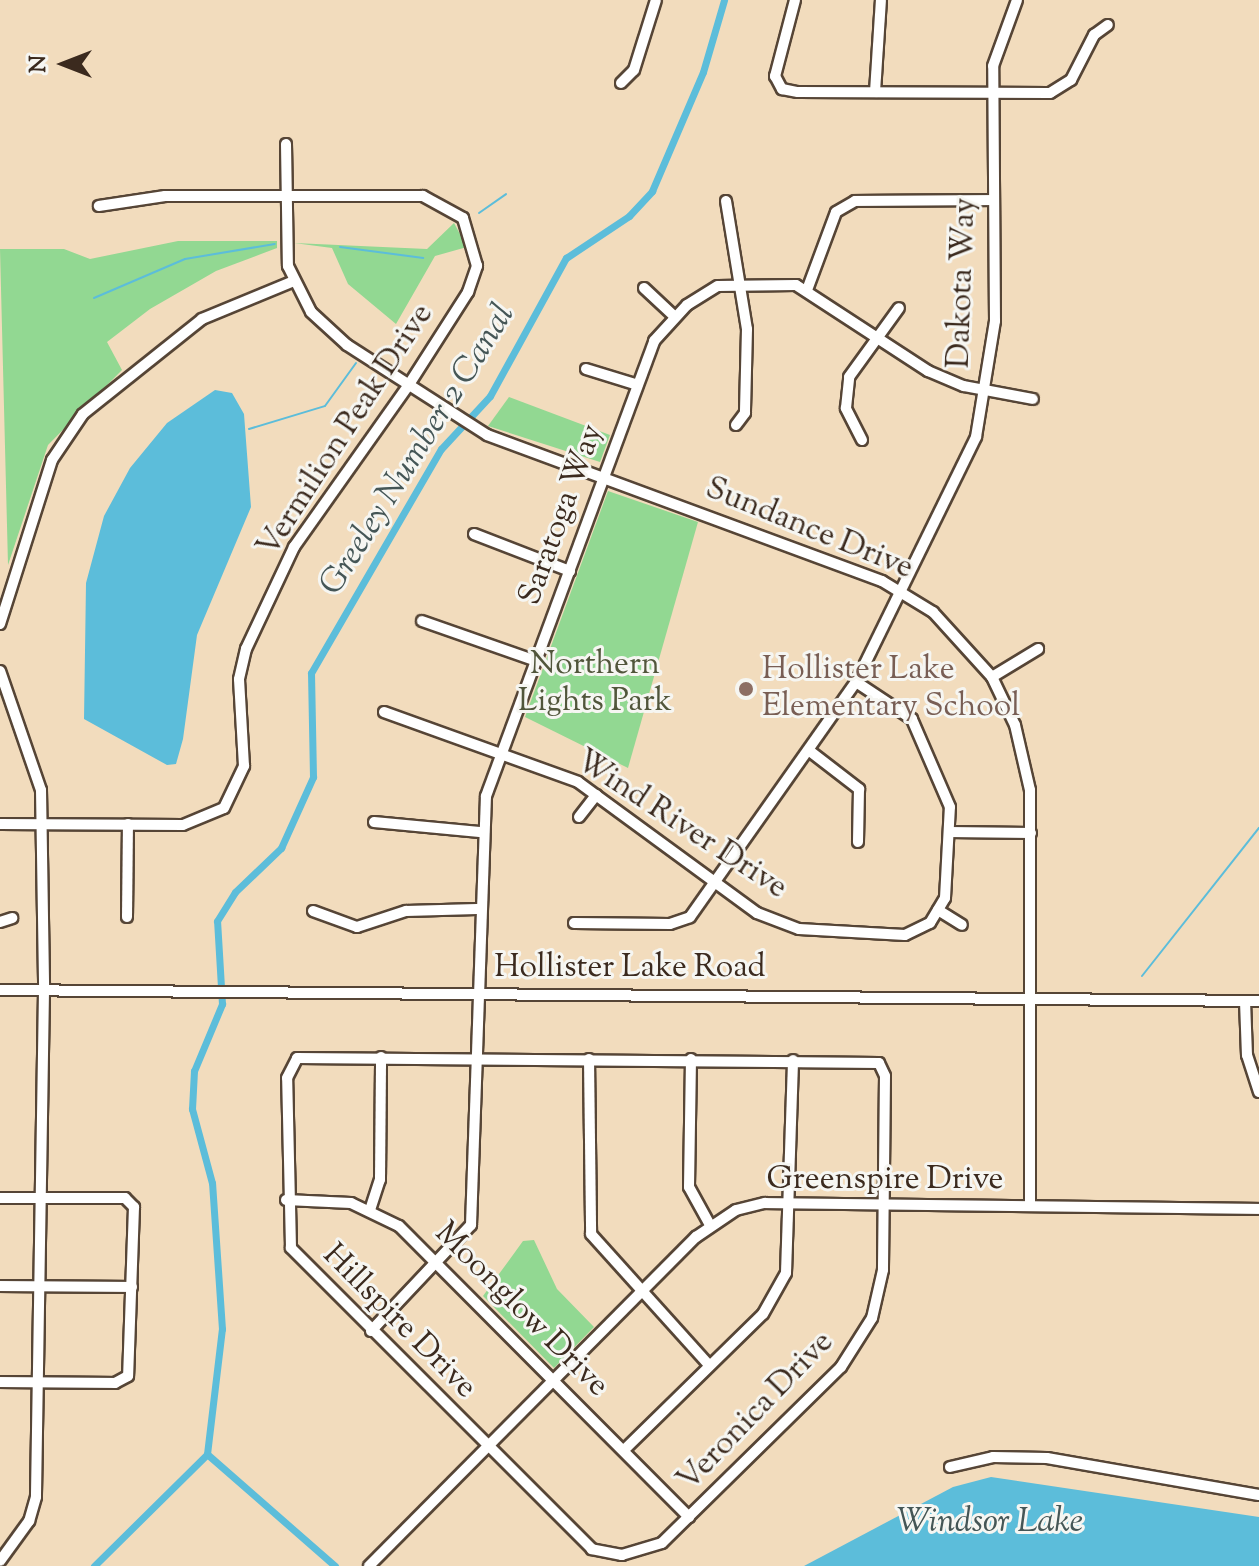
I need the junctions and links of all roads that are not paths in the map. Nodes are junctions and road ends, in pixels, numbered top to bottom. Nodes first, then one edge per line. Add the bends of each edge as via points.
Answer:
1 (656, 0) edge
2 (795, 0) edge
3 (881, 0) edge
4 (1017, 0) edge
5 (1108, 25) dead end
6 (621, 83) dead end
7 (875, 92) junction
8 (993, 93) junction
9 (286, 144) dead end
10 (285, 197) junction
11 (993, 200) junction
12 (726, 201) dead end
13 (99, 206) dead end
14 (294, 281) junction
15 (738, 283) junction
16 (644, 288) dead end
17 (807, 290) junction
18 (899, 308) dead end
19 (675, 317) junction
20 (876, 338) junction
21 (586, 369) dead end
22 (638, 385) junction
23 (408, 386) junction
24 (985, 390) junction
25 (1033, 399) dead end
26 (736, 425) dead end
27 (862, 440) dead end
28 (604, 478) junction
29 (474, 534) dead end
30 (570, 571) junction
31 (901, 591) junction
32 (422, 621) dead end
33 (0, 624) edge
34 (1038, 649) dead end
35 (536, 661) junction
36 (0, 671) edge
37 (992, 677) junction
38 (856, 682) junction
39 (384, 712) dead end
40 (811, 752) junction
41 (502, 753) junction
42 (596, 795) junction
43 (579, 817) dead end
44 (374, 822) dead end
45 (42, 823) junction
46 (0, 824) edge
47 (128, 824) junction
48 (480, 832) junction
49 (949, 832) junction
50 (1031, 833) junction
51 (858, 842) dead end
52 (716, 883) junction
53 (477, 909) junction
54 (938, 910) junction
55 (313, 911) dead end
56 (127, 917) dead end
57 (12, 918) dead end
58 (0, 922) edge
59 (574, 923) dead end
60 (962, 925) dead end
61 (0, 990) edge
62 (44, 991) junction
63 (477, 993) junction
64 (1030, 997) junction
65 (1245, 1001) junction
66 (1259, 1001) edge
67 (381, 1057) junction
68 (476, 1058) junction
69 (589, 1059) junction
70 (691, 1059) junction
71 (793, 1060) junction
72 (1258, 1086) edge
73 (0, 1198) edge
74 (40, 1198) junction
75 (286, 1200) junction
76 (792, 1204) junction
77 (884, 1205) junction
78 (1030, 1206) junction
79 (1259, 1209) edge
80 (370, 1210) junction
81 (710, 1225) junction
82 (440, 1263) junction
83 (0, 1286) edge
84 (39, 1286) junction
85 (132, 1287) junction
86 (639, 1294) junction
87 (371, 1331) junction
88 (709, 1365) junction
89 (556, 1380) junction
90 (0, 1382) edge
91 (38, 1383) junction
92 (486, 1446) junction
93 (624, 1450) junction
94 (950, 1467) dead end
95 (1259, 1495) edge
96 (689, 1517) junction
97 (612, 1554) joint
98 (1, 1559) edge
99 (369, 1566) edge

1 - 6 street via 634,70
2 - 7 street via 776,65 778,86
3 - 7 street
4 - 8 street, Dakota Way via 994,55
5 - 8 street via 1094,35 1065,87
7 - 8 street
8 - 11 street, Dakota Way
9 - 10 street, Sundance Drive
10 - 13 street, Vermilion Peak Drive via 165,196
10 - 14 street, Sundance Drive
10 - 23 street, Vermilion Peak Drive via 423,196 463,218 475,243 475,277
11 - 17 street via 855,201 836,212
11 - 24 street, Dakota Way via 995,321
12 - 15 street
14 - 23 street, Sundance Drive via 324,327
14 - 33 street via 202,319 77,422 52,460
15 - 17 street, Saratoga Way
15 - 19 street, Saratoga Way via 718,286
15 - 26 street via 747,329 745,413
16 - 19 street
17 - 20 street, Saratoga Way
18 - 20 street
19 - 22 street, Saratoga Way via 654,341
20 - 24 street, Saratoga Way via 928,371
20 - 27 street via 849,377 846,408
21 - 22 street
22 - 28 street, Saratoga Way
23 - 28 street, Sundance Drive via 479,431
23 - 47 street, Vermilion Peak Drive via 294,547 246,649 239,679 244,766 233,796 198,823
24 - 25 street, Saratoga Way
24 - 31 street, Dakota Way via 976,437
28 - 30 street, Saratoga Way
28 - 31 street, Sundance Drive
29 - 30 street
30 - 35 street, Saratoga Way
31 - 37 street, Sundance Drive via 950,627
31 - 38 street, Dakota Way
32 - 35 street
34 - 37 street
35 - 41 street, Saratoga Way
36 - 45 street via 33,755
37 - 50 street, Sundance Drive via 1022,745
38 - 40 street, Dakota Way
38 - 49 street via 912,719 934,754 950,807
39 - 41 street, Wind River Drive
40 - 51 street via 859,789
40 - 52 street, Dakota Way
41 - 42 street, Wind River Drive
41 - 48 street, Saratoga Way
42 - 43 street
42 - 52 street, Wind River Drive
44 - 48 street
45 - 46 street, Vermilion Peak Drive
45 - 47 street, Vermilion Peak Drive
45 - 62 street
47 - 56 street
48 - 53 street, Saratoga Way
49 - 50 street
49 - 54 street
50 - 64 street, Sundance Drive
52 - 54 street, Wind River Drive via 757,913 799,929 905,935 930,923
52 - 59 street, Dakota Way via 690,917 670,924
53 - 55 street via 406,911 357,927
53 - 63 street, Saratoga Way
54 - 60 street
57 - 58 street
61 - 62 street, Hollister Lake Road
62 - 63 street, Hollister Lake Road
62 - 74 street
63 - 64 street, Hollister Lake Road
63 - 68 street, Saratoga Way
64 - 65 street, Hollister Lake Road
64 - 78 street, Sundance Drive
65 - 66 street, Hollister Lake Road
65 - 72 street
67 - 68 street
67 - 75 street, Hillspire Drive via 292,1061
67 - 80 street via 380,1180
68 - 69 street
68 - 82 street, Saratoga Way via 474,1214
69 - 70 street
69 - 86 street via 591,1234
70 - 71 street
70 - 81 street via 689,1187
71 - 76 street
71 - 77 street, Veronica Drive via 882,1066
73 - 74 street
74 - 84 street
74 - 85 street via 131,1200
75 - 80 street
75 - 87 street, Hillspire Drive via 296,1257
76 - 77 street, Greenspire Drive
76 - 81 street, Greenspire Drive via 753,1205
76 - 88 street via 790,1258 779,1290
77 - 78 street, Greenspire Drive
77 - 96 street, Veronica Drive via 879,1295 854,1352
78 - 79 street, Greenspire Drive
80 - 82 street, Moonglow Drive
81 - 86 street, Greenspire Drive
82 - 87 street, Saratoga Way
82 - 89 street, Moonglow Drive
83 - 84 street
84 - 85 street
84 - 91 street
85 - 91 street via 128,1376 115,1383
86 - 88 street
86 - 89 street, Greenspire Drive
87 - 92 street, Hillspire Drive
88 - 93 street
89 - 92 street, Greenspire Drive
89 - 93 street, Moonglow Drive
90 - 91 street
91 - 98 street via 36,1497
92 - 97 street, Hillspire Drive via 579,1543
92 - 99 street, Greenspire Drive
93 - 96 street, Moonglow Drive
94 - 95 street via 993,1457 1047,1458
96 - 97 street, Veronica Drive via 650,1550

